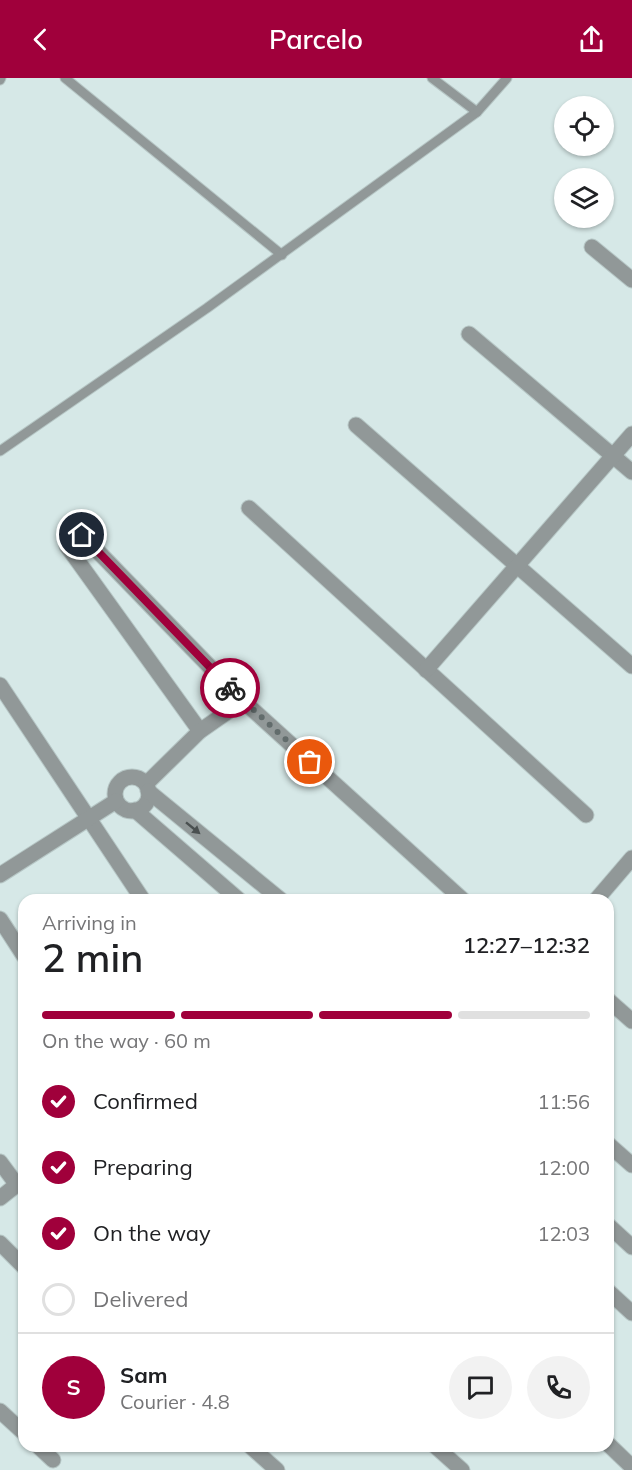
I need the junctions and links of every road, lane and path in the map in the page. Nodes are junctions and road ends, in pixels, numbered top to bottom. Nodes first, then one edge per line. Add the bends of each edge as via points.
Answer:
1 (65, 78) edge
2 (432, 78) edge
3 (507, 78) edge
4 (477, 112) junction
5 (592, 247) dead end
6 (282, 255) junction
7 (632, 280) edge
8 (470, 334) dead end
9 (356, 425) dead end
10 (632, 434) edge
11 (0, 451) edge
12 (613, 455) junction
13 (632, 472) edge
14 (249, 508) dead end
15 (516, 566) junction
16 (632, 666) edge
17 (426, 670) junction
18 (0, 685) edge
19 (243, 701) junction
20 (200, 731) junction
21 (147, 788) junction
22 (117, 801) junction
23 (135, 810) junction
24 (586, 815) dead end
25 (91, 819) junction
26 (632, 858) edge
27 (0, 875) edge
28 (139, 894) edge
29 (232, 894) edge
30 (274, 894) edge
31 (456, 894) edge
32 (601, 894) edge
33 (0, 919) edge
34 (18, 947) edge
35 (614, 1005) edge
36 (632, 1021) edge
37 (614, 1149) edge
38 (0, 1162) edge
39 (632, 1165) edge
40 (18, 1180) edge
41 (18, 1184) edge
42 (0, 1198) edge
43 (614, 1230) edge
44 (0, 1243) edge
45 (632, 1247) edge
46 (18, 1261) edge
47 (614, 1296) edge
48 (632, 1312) edge
49 (0, 1411) edge
50 (18, 1428) edge
51 (614, 1450) edge
52 (44, 1452) edge
53 (257, 1452) edge
54 (442, 1452) edge
55 (53, 1460) dead end
56 (632, 1467) edge
57 (277, 1470) edge
58 (462, 1470) edge

1 - 6 lane
2 - 4 lane
3 - 4 lane
4 - 6 lane
5 - 7 street
6 - 11 lane
8 - 12 street
9 - 15 street
10 - 12 street
12 - 13 street
12 - 15 street
14 - 17 street
15 - 16 street
15 - 17 street
17 - 24 street
18 - 25 street
19 - 20 street
19 - 20 street via 82,535 67,546
19 - 31 street
20 - 21 street
21 - 22 street via 137,778 126,778 117,785
21 - 23 street via 146,802
21 -> 30 street
22 - 23 street via 124,809
22 - 25 street
23 - 29 street
25 - 27 street
25 - 28 street
26 - 32 street
33 - 34 street
35 - 36 street
37 - 39 street
38 - 40 street
41 - 42 street
43 - 45 street
44 - 46 street
47 - 48 street
49 - 50 street
51 - 56 street
52 - 55 street
53 - 57 street
54 - 58 street

